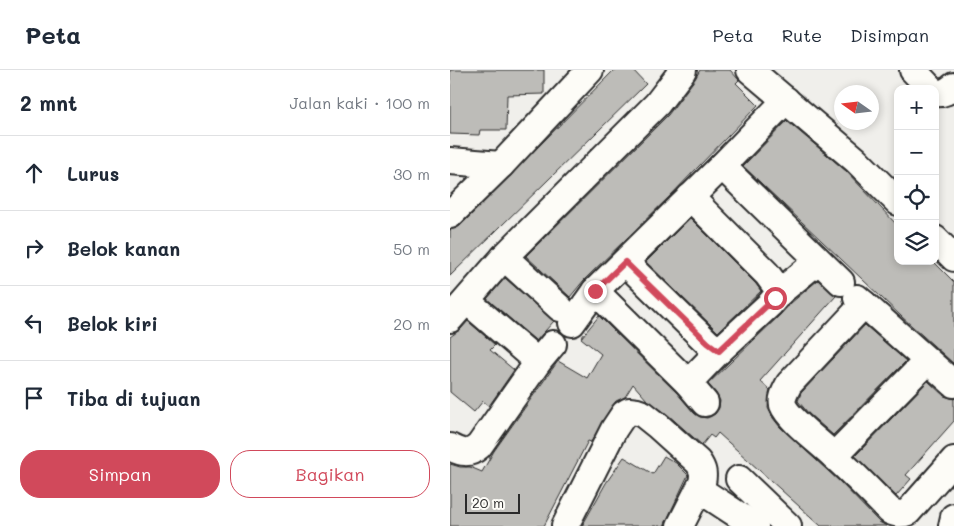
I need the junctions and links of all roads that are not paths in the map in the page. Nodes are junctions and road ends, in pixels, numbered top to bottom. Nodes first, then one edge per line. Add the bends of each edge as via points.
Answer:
1 (590, 70) edge
2 (683, 70) edge
3 (750, 70) edge
4 (913, 70) edge
5 (927, 85) edge
6 (954, 86) edge
7 (939, 94) edge
8 (786, 100) junction
9 (450, 161) edge
10 (501, 165) junction
11 (722, 166) junction
12 (690, 197) junction
13 (894, 198) edge
14 (450, 215) edge
15 (939, 243) edge
16 (504, 257) junction
17 (954, 258) edge
18 (818, 261) junction
19 (625, 262) junction
20 (595, 291) junction
21 (780, 292) junction
22 (854, 295) junction
23 (458, 310) edge
24 (719, 351) junction
25 (928, 360) junction
26 (688, 383) junction
27 (954, 384) edge
28 (705, 403) dead end
29 (450, 448) edge
30 (834, 456) junction
31 (954, 460) edge
32 (739, 479) dead end
33 (700, 490) junction
34 (954, 517) edge
35 (565, 526) edge
36 (680, 526) edge
37 (755, 526) edge
38 (788, 526) edge
39 (952, 526) edge

1 - 10 street
2 - 16 street via 657,104
3 - 8 street
4 - 5 street
6 - 7 street
8 - 11 street
8 - 13 street via 856,160
9 - 10 street
10 - 14 street
11 - 12 street
11 - 18 street
12 - 19 street
12 - 21 street via 767,274
15 - 17 street
16 - 20 street via 566,316
16 - 23 street
18 - 21 street
18 - 22 street
19 - 20 street
19 - 24 street
20 - 26 street
21 - 24 street
22 - 25 street
22 - 30 street via 789,384 782,404 794,420
23 - 29 street via 545,353 479,446 466,454
24 - 26 street
25 - 27 street
25 - 30 street
26 - 28 street
30 - 31 street via 890,511 899,514 908,512
32 - 38 street
33 - 35 street via 704,476 698,462 651,420 637,412 629,412 624,414 614,430
33 - 36 street
33 - 37 street
34 - 39 street

